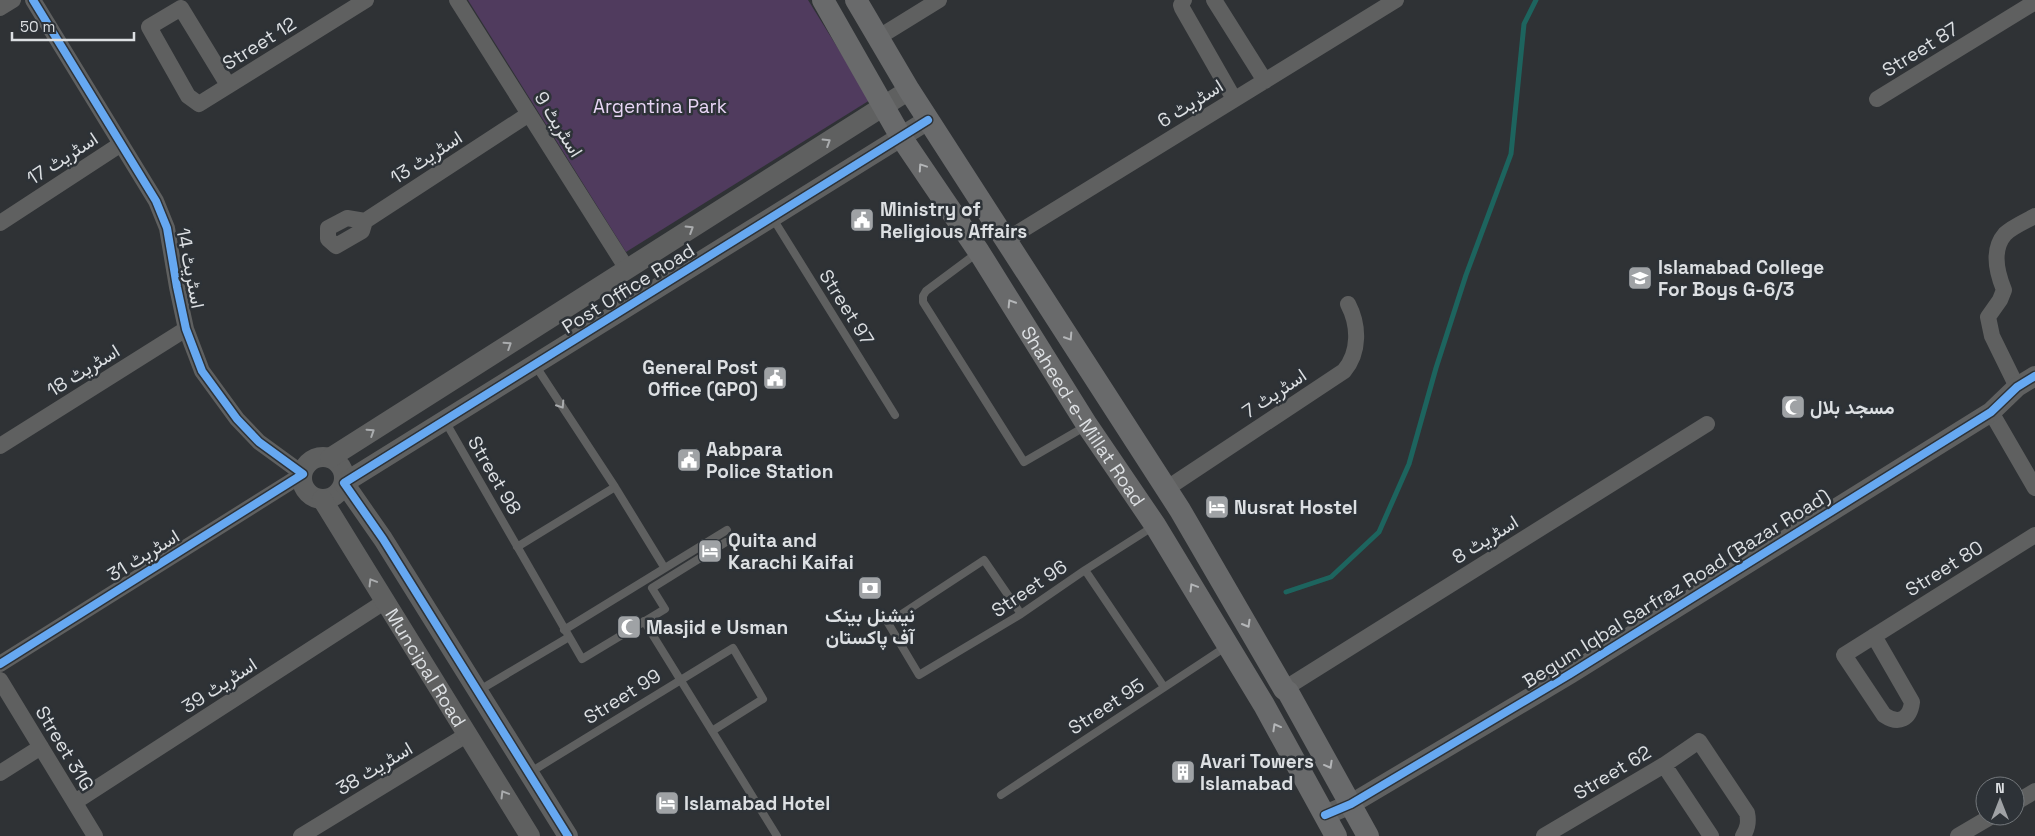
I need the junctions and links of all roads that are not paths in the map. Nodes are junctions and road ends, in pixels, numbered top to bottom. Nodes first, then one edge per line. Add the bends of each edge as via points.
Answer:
1 (13, 0) edge
2 (33, 0) edge
3 (366, 0) edge
4 (457, 0) edge
5 (822, 0) edge
6 (856, 0) edge
7 (939, 0) edge
8 (1184, 0) edge
9 (1214, 0) edge
10 (1396, 0) edge
11 (2035, 2) edge
12 (0, 8) edge
13 (879, 37) junction
14 (1265, 81) junction
15 (228, 86) junction
16 (909, 90) junction
17 (1234, 99) junction
18 (1878, 99) dead end
19 (883, 106) junction
20 (529, 114) junction
21 (928, 120) junction
22 (901, 137) junction
23 (121, 144) junction
24 (754, 188) junction
25 (2035, 216) edge
26 (772, 217) junction
27 (365, 221) junction
28 (0, 223) edge
29 (1006, 240) junction
30 (979, 252) junction
31 (627, 269) junction
32 (1348, 304) dead end
33 (186, 329) junction
34 (535, 364) junction
35 (2035, 376) edge
36 (2017, 387) junction
37 (1991, 412) junction
38 (895, 415) dead end
39 (444, 419) junction
40 (1707, 424) dead end
41 (1087, 425) junction
42 (0, 446) edge
43 (330, 458) junction
44 (374, 465) junction
45 (303, 474) junction
46 (344, 483) junction
47 (615, 487) junction
48 (2035, 488) edge
49 (1166, 489) junction
50 (322, 499) junction
51 (1180, 510) junction
52 (367, 516) junction
53 (1155, 525) junction
54 (727, 530) dead end
55 (2035, 535) edge
56 (726, 542) dead end
57 (517, 547) junction
58 (664, 567) junction
59 (1086, 570) junction
60 (384, 602) junction
61 (1021, 614) junction
62 (644, 621) junction
63 (564, 630) junction
64 (1874, 636) junction
65 (569, 637) junction
66 (1228, 645) junction
67 (0, 664) edge
68 (0, 680) edge
69 (679, 680) junction
70 (1164, 687) junction
71 (1284, 689) junction
72 (478, 691) junction
73 (712, 731) junction
74 (468, 734) junction
75 (41, 747) junction
76 (1664, 765) junction
77 (0, 773) edge
78 (529, 773) junction
79 (1001, 795) dead end
80 (75, 802) junction
81 (1351, 804) junction
82 (1326, 815) junction
83 (1975, 826) edge
84 (95, 836) edge
85 (301, 836) edge
86 (530, 836) edge
87 (568, 836) edge
88 (777, 836) edge
89 (1336, 836) edge
90 (1368, 836) edge
91 (1544, 836) edge
92 (1711, 836) edge
93 (1743, 836) edge
94 (1958, 836) edge

1 - 12 street
2 - 23 street, اسٹریٹ 14
3 - 15 street, Street 12
4 - 20 street, اسٹریٹ 9
5 - 19 main road, Shaheed-e-Millat Road
6 - 13 main road, Shaheed-e-Millat Road
7 - 13 street
8 - 17 street via 1182,8
9 - 14 street
10 - 14 street, اسٹریٹ 6
11 - 18 street, Street 87
13 - 16 main road, Shaheed-e-Millat Road
14 - 17 street, اسٹریٹ 6
15 - 15 street, Street 12 via 199,104 188,96 149,26 181,8
16 - 19 street, Post Office Road
16 - 21 main road, Shaheed-e-Millat Road
17 - 29 street, اسٹریٹ 6
19 - 22 main road, Shaheed-e-Millat Road
24 -> 19 street, Post Office Road
20 - 27 street, اسٹریٹ 13
20 - 31 street, اسٹریٹ 9
21 - 22 street, Post Office Road
21 - 29 main road, Shaheed-e-Millat Road
22 - 26 street, Post Office Road
30 -> 22 main road, Shaheed-e-Millat Road
23 - 28 street, اسٹریٹ 17
23 - 33 street, اسٹریٹ 14 via 156,201 167,228
24 - 26 street
31 -> 24 street, Post Office Road
25 - 36 street via 2005,234 2000,243 1996,261 2004,290 1988,317 1992,336
26 - 34 street, Post Office Road
26 - 38 lane, Street 97
27 - 27 street, اسٹریٹ 13 via 362,231 336,246 328,239 328,228 347,218
29 -> 49 main road, Shaheed-e-Millat Road
41 -> 30 main road, Shaheed-e-Millat Road
30 - 41 lane via 926,291 923,302 1024,462
43 -> 31 street, Post Office Road
32 - 49 street, اسٹریٹ 7 via 1356,325 1355,351 1352,362 1344,371
33 - 42 street, اسٹریٹ 18
33 - 45 street, اسٹریٹ 14 via 202,371 237,419 259,442
34 - 39 street, Post Office Road
34 -> 47 lane
35 - 36 street, Begum Iqbal Sarfraz Road (Bazar Road)
36 - 37 street, Begum Iqbal Sarfraz Road (Bazar Road)
37 - 48 street
37 - 81 street, Begum Iqbal Sarfraz Road (Bazar Road) via 1570,674
39 - 44 street, Post Office Road
39 - 57 lane, Street 98
40 - 71 street, اسٹریٹ 8
41 - 53 main road, Shaheed-e-Millat Road
43 - 45 street via 316,458 305,467
43 - 46 street via 344,471
44 - 46 street, Post Office Road
44 - 52 street via 364,494
45 - 50 street via 305,488 314,497
45 - 67 street, اسٹریٹ 31
46 - 50 street via 333,497
46 - 52 street
47 - 57 lane
47 - 58 lane
49 - 51 main road, Shaheed-e-Millat Road
60 -> 50 street, Muncipal Road
51 - 53 main road
51 -> 71 main road, Shaheed-e-Millat Road
52 - 72 street
53 - 59 lane, Street 96
66 -> 53 main road, Shaheed-e-Millat Road
54 - 58 lane
55 - 64 street, Street 80
56 - 62 lane via 652,588 665,609
57 - 63 lane, Street 98
58 - 63 lane
59 - 61 lane, Street 96
59 - 70 lane
60 - 74 street, Muncipal Road
60 - 80 street, اسٹریٹ 39
61 - 61 lane, Street 96 via 919,675 888,622 984,560
62 - 65 lane, Street 98 via 582,659
62 - 69 lane
63 - 65 lane, Street 98
64 - 64 street, Street 80 via 1844,656 1884,715 1892,720 1905,718 1911,711 1912,702
65 - 72 lane
66 - 70 lane, Street 95
82 -> 66 main road, Shaheed-e-Millat Road
68 - 75 street, Street 31G
69 - 73 lane
69 - 73 lane, Street 99 via 733,648 763,699
69 - 78 lane, Street 99
70 - 79 lane, Street 95
71 -> 81 main road, Shaheed-e-Millat Road
72 - 78 street
73 - 88 lane
74 - 85 street, اسٹریٹ 38
86 -> 74 street, Muncipal Road
75 - 77 street
75 - 80 street, Street 31G
76 - 91 street, Street 62
76 - 92 street
76 - 93 street, Street 62 via 1699,741 1747,813 1749,822
78 - 87 street
80 - 84 street, Street 31G
81 - 82 street, Begum Iqbal Sarfraz Road (Bazar Road)
81 - 90 main road, Shaheed-e-Millat Road
82 - 89 main road, Shaheed-e-Millat Road
83 - 94 street

